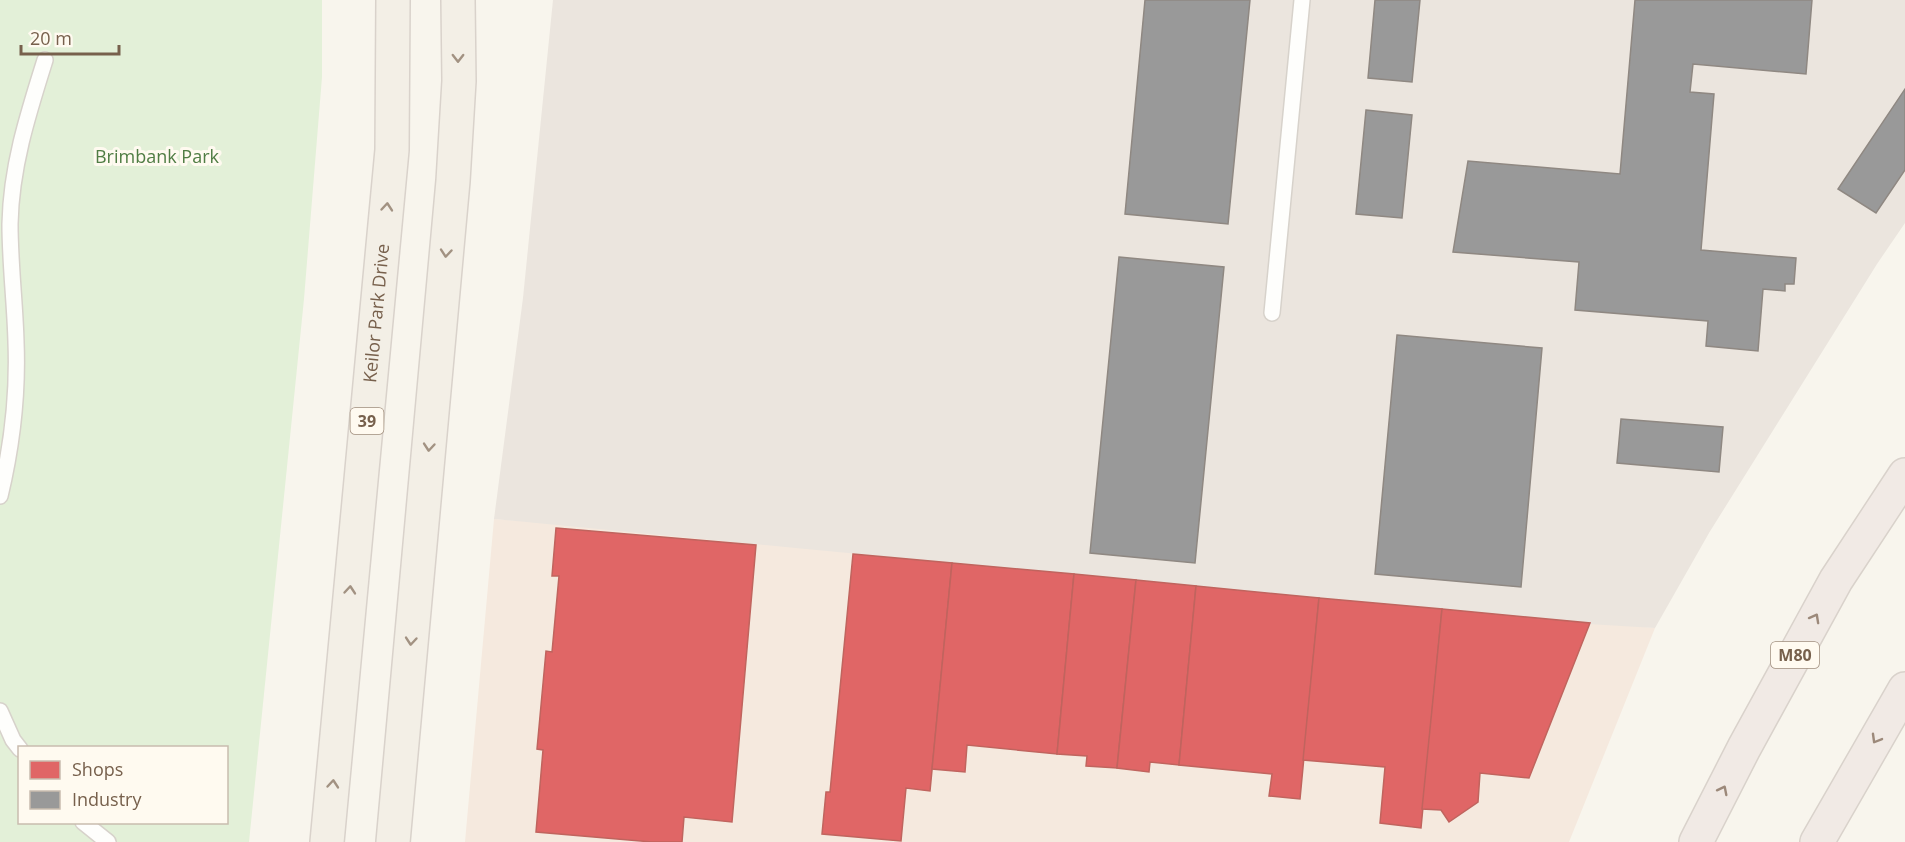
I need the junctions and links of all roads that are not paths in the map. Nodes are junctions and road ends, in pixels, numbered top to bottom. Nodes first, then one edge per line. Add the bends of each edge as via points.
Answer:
1 (393, 0) edge
2 (458, 0) edge
3 (1302, 0) edge
4 (45, 60) dead end
5 (1272, 313) dead end
6 (1905, 476) edge
7 (0, 496) edge
8 (1905, 689) edge
9 (0, 711) edge
10 (18, 746) edge
11 (86, 824) edge
12 (108, 842) edge
13 (327, 842) edge
14 (393, 842) edge
15 (1696, 842) edge
16 (1817, 842) edge

13 -> 1 main road, Keilor Park Drive / 39 via 392,150
2 -> 14 main road via 459,81 453,181
3 - 5 lane
4 - 7 lane via 24,126 14,177 10,222 15,396
15 -> 6 highway, M80 via 1836,580
8 -> 16 highway
9 - 10 lane
11 - 12 lane

